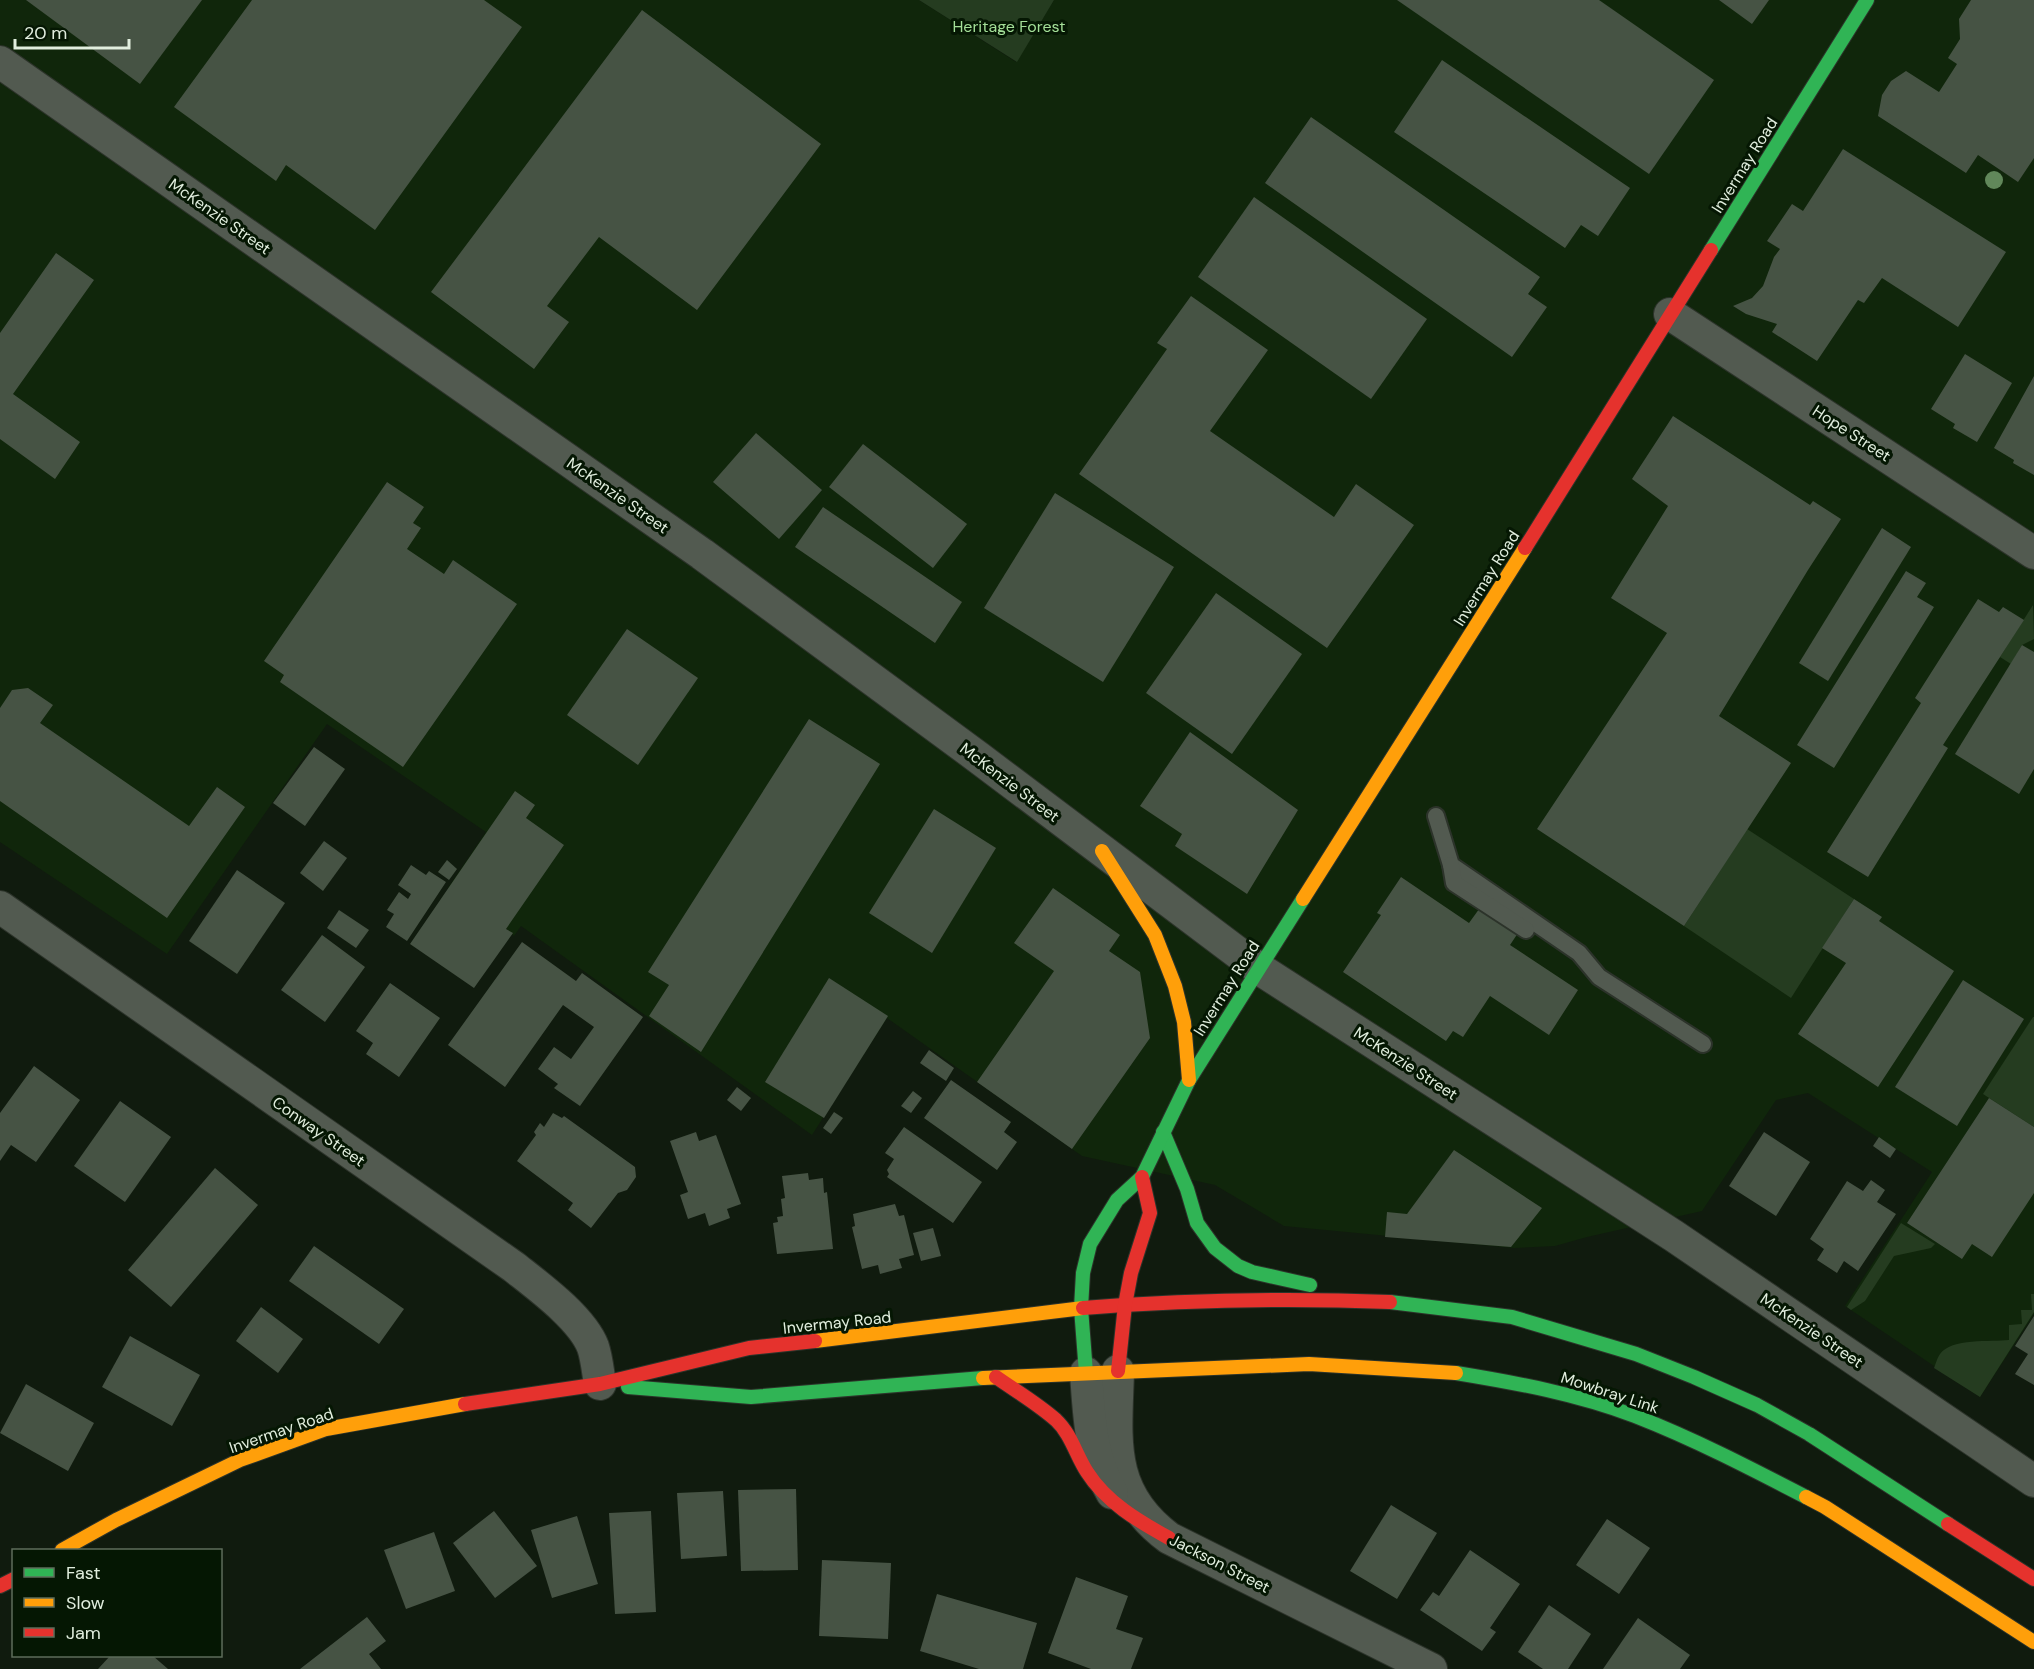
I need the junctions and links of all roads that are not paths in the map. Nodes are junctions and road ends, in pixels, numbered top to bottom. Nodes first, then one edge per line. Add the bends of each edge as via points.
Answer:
1 (1867, 0) edge
2 (0, 62) edge
3 (1670, 314) junction
4 (2034, 553) edge
5 (1437, 816) dead end
6 (1102, 851) junction
7 (0, 908) edge
8 (1258, 968) junction
9 (1702, 1044) dead end
10 (1189, 1080) junction
11 (1163, 1132) junction
12 (1143, 1177) junction
13 (1398, 1302) junction
14 (1125, 1305) junction
15 (1081, 1308) junction
16 (1118, 1371) junction
17 (1086, 1373) junction
18 (996, 1377) junction
19 (600, 1384) junction
20 (2034, 1481) edge
21 (1142, 1523) junction
22 (1169, 1538) junction
23 (65, 1549) edge
24 (2034, 1579) edge
25 (2034, 1642) edge
26 (1431, 1669) edge

1 - 3 main road, Invermay Road
2 - 6 street, McKenzie Street via 702,554
3 - 4 street, Hope Street
3 - 8 main road, Invermay Road
5 - 9 lane via 1451,865 1579,953 1599,977
6 - 8 street, McKenzie Street
6 - 10 main road via 1155,935 1172,977 1184,1022
7 - 19 street, Conway Street via 514,1267 563,1307 586,1335 593,1347
8 - 10 main road, Invermay Road
8 - 20 street, McKenzie Street via 1674,1236
10 - 11 main road, Invermay Road
11 - 12 main road, Invermay Road
11 - 13 main road via 1197,1223 1207,1239 1238,1266 1267,1277
12 - 14 main road via 1150,1213
12 - 15 main road, Invermay Road via 1117,1200 1089,1244
13 - 14 main road via 1315,1299
13 - 24 main road via 1512,1317 1636,1354 1694,1377 1809,1434
14 - 15 main road, Invermay Road
14 - 16 main road, Jackson Street
15 - 17 main road, Invermay Road
15 - 19 main road, Invermay Road via 748,1348
16 - 17 main road, Invermay Road
16 - 22 street, Jackson Street via 1121,1475 1139,1511
16 - 25 main road, Mowbray Link via 1321,1365 1444,1371 1544,1388 1633,1415 1703,1444 1826,1507
17 - 18 main road, Invermay Road
17 - 21 street via 1090,1425 1101,1468 1115,1496
18 - 19 main road, Invermay Road via 751,1397
18 - 21 main road via 1065,1429 1088,1472 1107,1496
19 - 23 main road, Invermay Road via 429,1409 326,1429 240,1460
21 - 22 main road
22 - 26 street, Jackson Street

